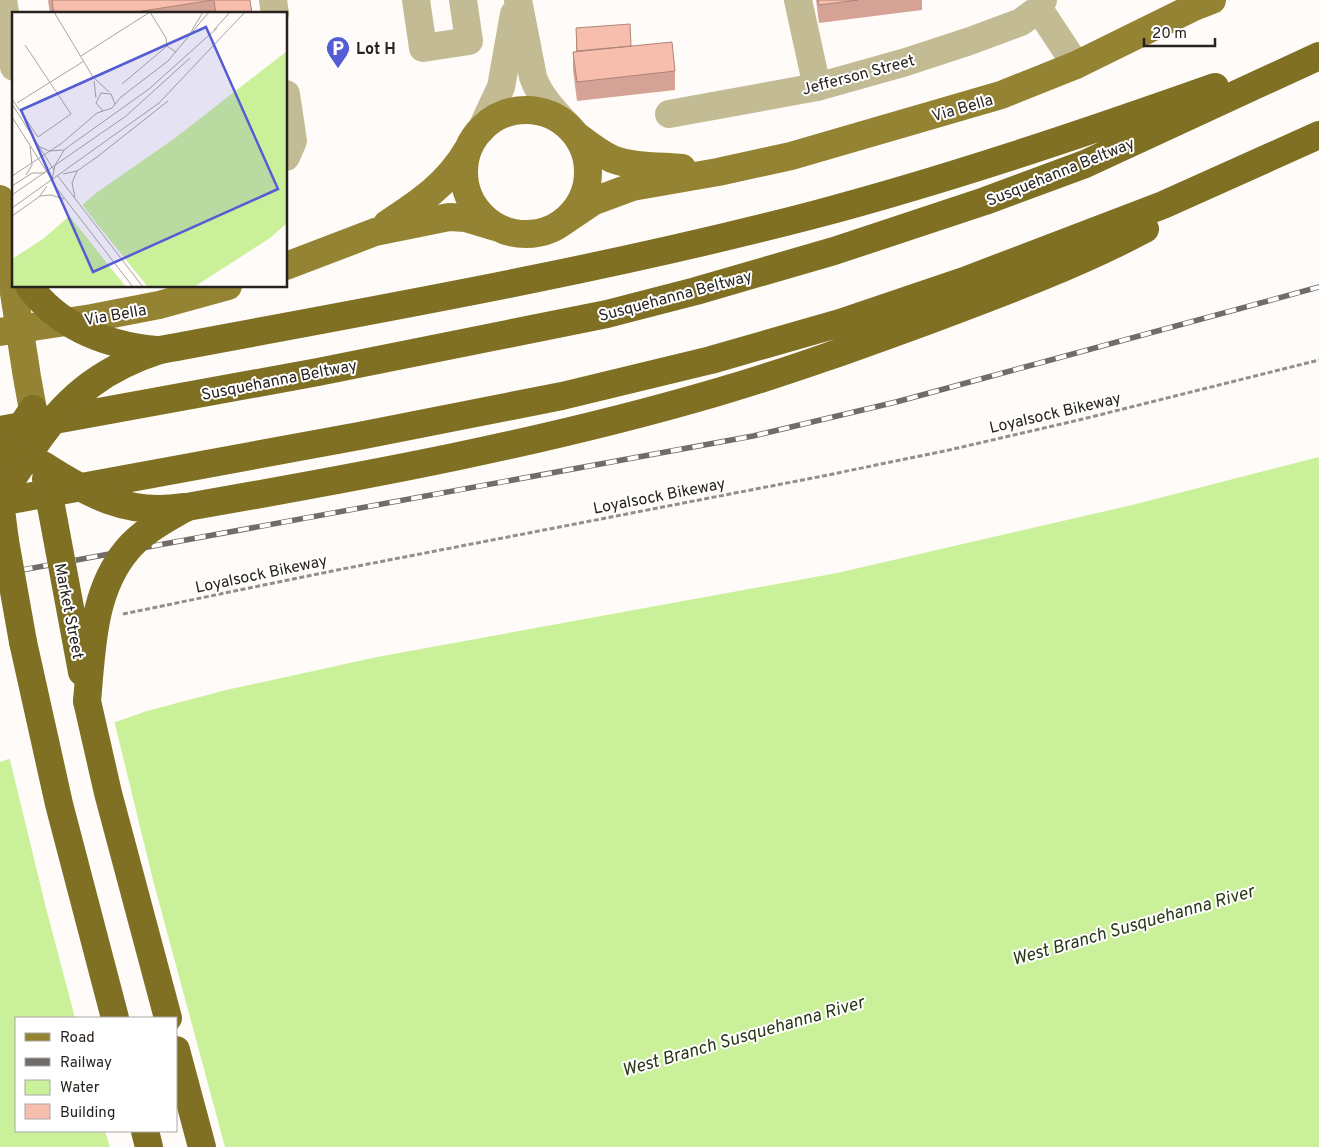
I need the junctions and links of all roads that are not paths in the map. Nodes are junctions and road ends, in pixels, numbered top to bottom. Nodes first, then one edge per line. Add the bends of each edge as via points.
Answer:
1 (3, 0) edge
2 (416, 0) edge
3 (463, 0) edge
4 (517, 0) edge
5 (798, 0) edge
6 (1203, 2) edge
7 (1041, 4) edge
8 (1319, 50) edge
9 (12, 55) edge
10 (1319, 56) edge
11 (1076, 65) junction
12 (817, 87) junction
13 (288, 107) edge
14 (669, 114) dead end
15 (573, 131) junction
16 (476, 136) junction
17 (1319, 136) edge
18 (288, 152) edge
19 (718, 172) junction
20 (0, 198) edge
21 (563, 222) junction
22 (502, 229) junction
23 (375, 232) junction
24 (12, 264) edge
25 (288, 265) edge
26 (15, 288) edge
27 (31, 288) edge
28 (221, 288) edge
29 (0, 332) edge
30 (160, 350) junction
31 (33, 410) joint
32 (18, 452) edge
33 (0, 498) edge
34 (0, 502) edge
35 (187, 507) junction
36 (0, 616) edge
37 (23, 642) junction
38 (88, 700) junction
39 (115, 1017) edge
40 (168, 1017) edge
41 (178, 1057) edge
42 (145, 1132) edge
43 (149, 1147) edge
44 (202, 1147) edge

1 - 9 street
2 - 3 street via 423,48 469,41
4 - 15 street via 535,82 547,104
4 - 16 street via 501,87
5 - 12 street
6 - 11 main road, Via Bella
7 - 11 street
7 - 12 street, Jefferson Street via 1021,22 970,41
8 - 30 highway via 1026,153 813,215 491,288
10 - 32 highway, Susquehanna Beltway via 1086,164 985,202 834,251 608,314 327,370
11 - 19 main road, Via Bella via 1002,95 791,156
12 - 14 street, Jefferson Street
13 - 18 street via 293,141
15 - 16 main road via 553,116 522,110 500,116
15 - 19 main road, Via Bella via 598,152 615,160
15 - 21 main road via 587,157 588,181 582,201
16 - 22 main road via 464,168 468,194 485,218
16 - 23 main road via 459,164 434,192
17 - 34 highway via 1163,205 964,281 840,323 711,360 552,398
17 - 35 highway via 1140,232 1078,261 1015,288 787,371 662,408 531,441
19 - 21 main road, Via Bella via 616,192 584,206
20 - 24 main road
21 - 22 main road via 547,231 528,234
22 - 23 main road via 478,220 449,217
23 - 25 main road
26 - 31 main road, bridge
27 - 30 highway, bridge via 46,307 80,330 115,343
28 - 29 main road, Via Bella via 159,305
30 - 32 highway, bridge via 136,358 96,380
31 - 32 highway, bridge
32 - 33 highway
32 - 35 highway, bridge via 75,486 111,502 149,510
32 - 38 highway, Market Street, bridge via 71,621
34 - 37 highway, bridge
35 - 38 highway, bridge via 143,535 116,566 99,606
36 - 37 highway
37 - 39 highway via 59,804
38 - 40 highway, Market Street via 108,793
41 - 44 highway
42 - 43 highway

